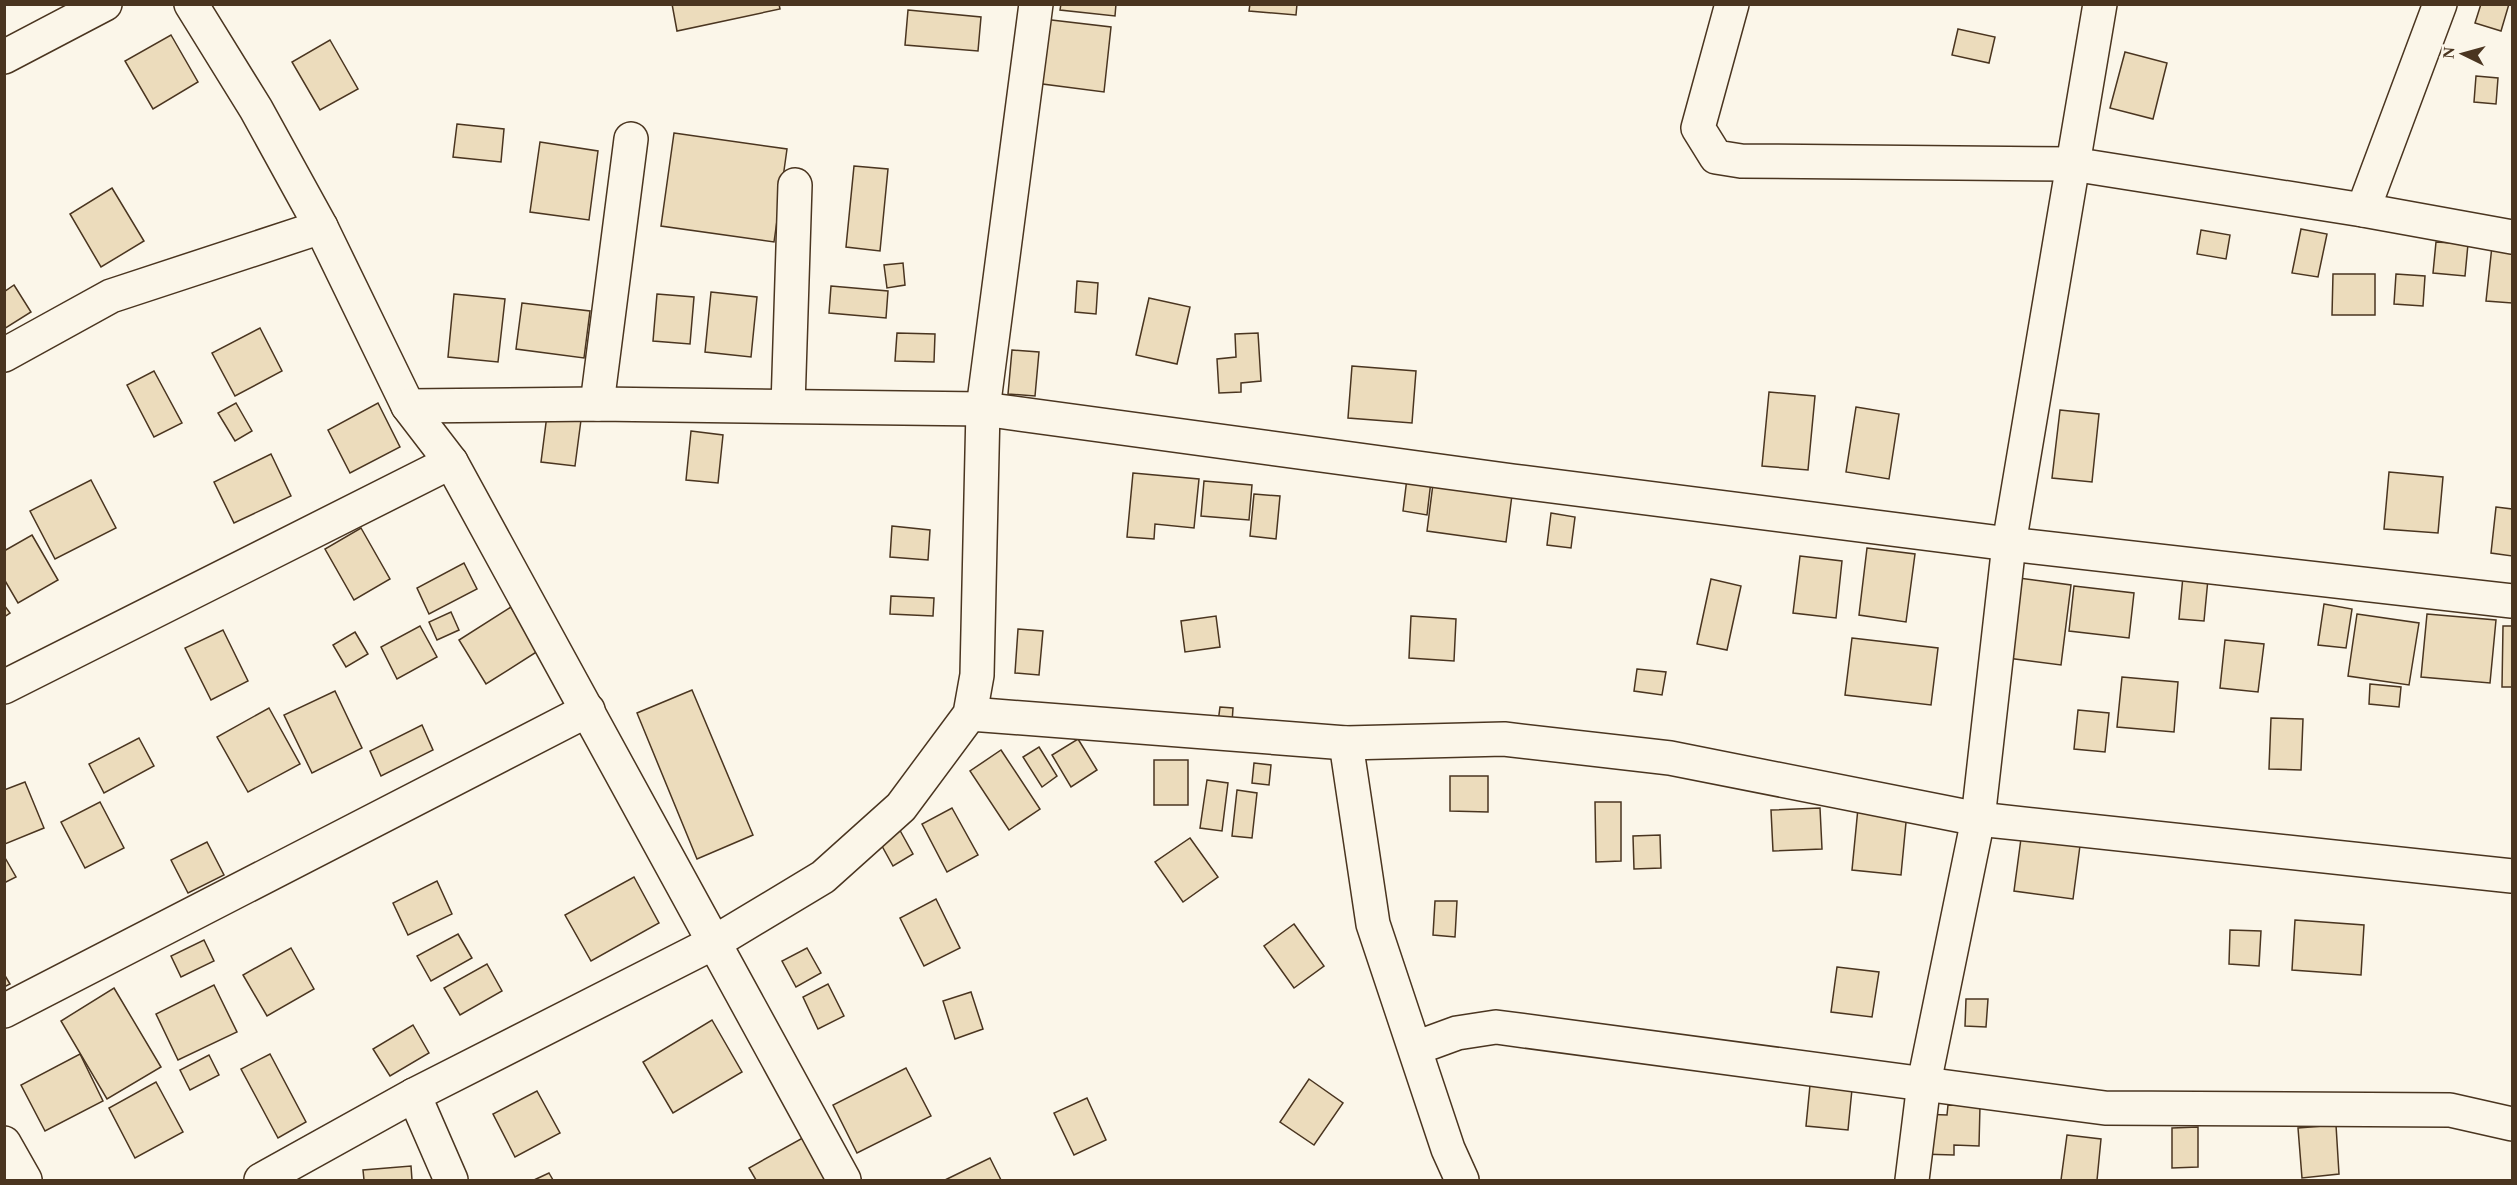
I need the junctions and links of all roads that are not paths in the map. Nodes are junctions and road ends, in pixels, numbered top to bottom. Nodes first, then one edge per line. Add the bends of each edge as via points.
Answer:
1 (105, 4) edge
2 (191, 4) edge
3 (1036, 4) edge
4 (1732, 4) edge
5 (2100, 4) edge
6 (2440, 4) edge
7 (4, 57) edge
8 (631, 140) dead end
9 (2072, 164) junction
10 (795, 185) dead end
11 (2363, 210) junction
12 (321, 227) junction
13 (2512, 237) edge
14 (4, 356) edge
15 (597, 404) junction
16 (408, 406) junction
17 (788, 406) junction
18 (983, 409) junction
19 (451, 462) junction
20 (2009, 544) junction
21 (2512, 601) edge
22 (4, 687) edge
23 (588, 710) junction
24 (970, 714) junction
25 (1346, 743) junction
26 (1978, 819) junction
27 (2512, 876) edge
28 (715, 942) junction
29 (4, 1011) edge
30 (1416, 1048) junction
31 (1924, 1083) junction
32 (414, 1095) junction
33 (2512, 1124) edge
34 (4, 1143) edge
35 (25, 1180) edge
36 (261, 1180) edge
37 (451, 1180) edge
38 (844, 1180) edge
39 (1462, 1180) edge
40 (1912, 1180) edge

1 - 7 street
2 - 12 street via 256,109
3 - 18 street
4 - 9 street via 1698,128 1716,157 1741,161
5 - 9 street
6 - 11 street
8 - 15 street
9 - 11 street
9 - 20 street
10 - 17 street
11 - 13 street
12 - 14 street via 111,296
12 - 16 street
15 - 16 street
15 - 17 street
16 - 19 street
17 - 18 street
18 - 20 street
18 - 24 street via 977,675
19 - 22 street
19 - 23 street
20 - 21 street
20 - 26 street
23 - 28 street
23 - 29 street
24 - 25 street
24 - 28 street via 902,807 823,877
25 - 26 street via 1504,739 1670,758
25 - 30 street via 1373,924
26 - 27 street
26 - 31 street
28 - 32 street
28 - 38 street
30 - 31 street via 1457,1033 1496,1027
30 - 39 street via 1448,1149
31 - 33 street via 2105,1108 2450,1110
31 - 40 street
32 - 36 street
32 - 37 street
34 - 35 street

